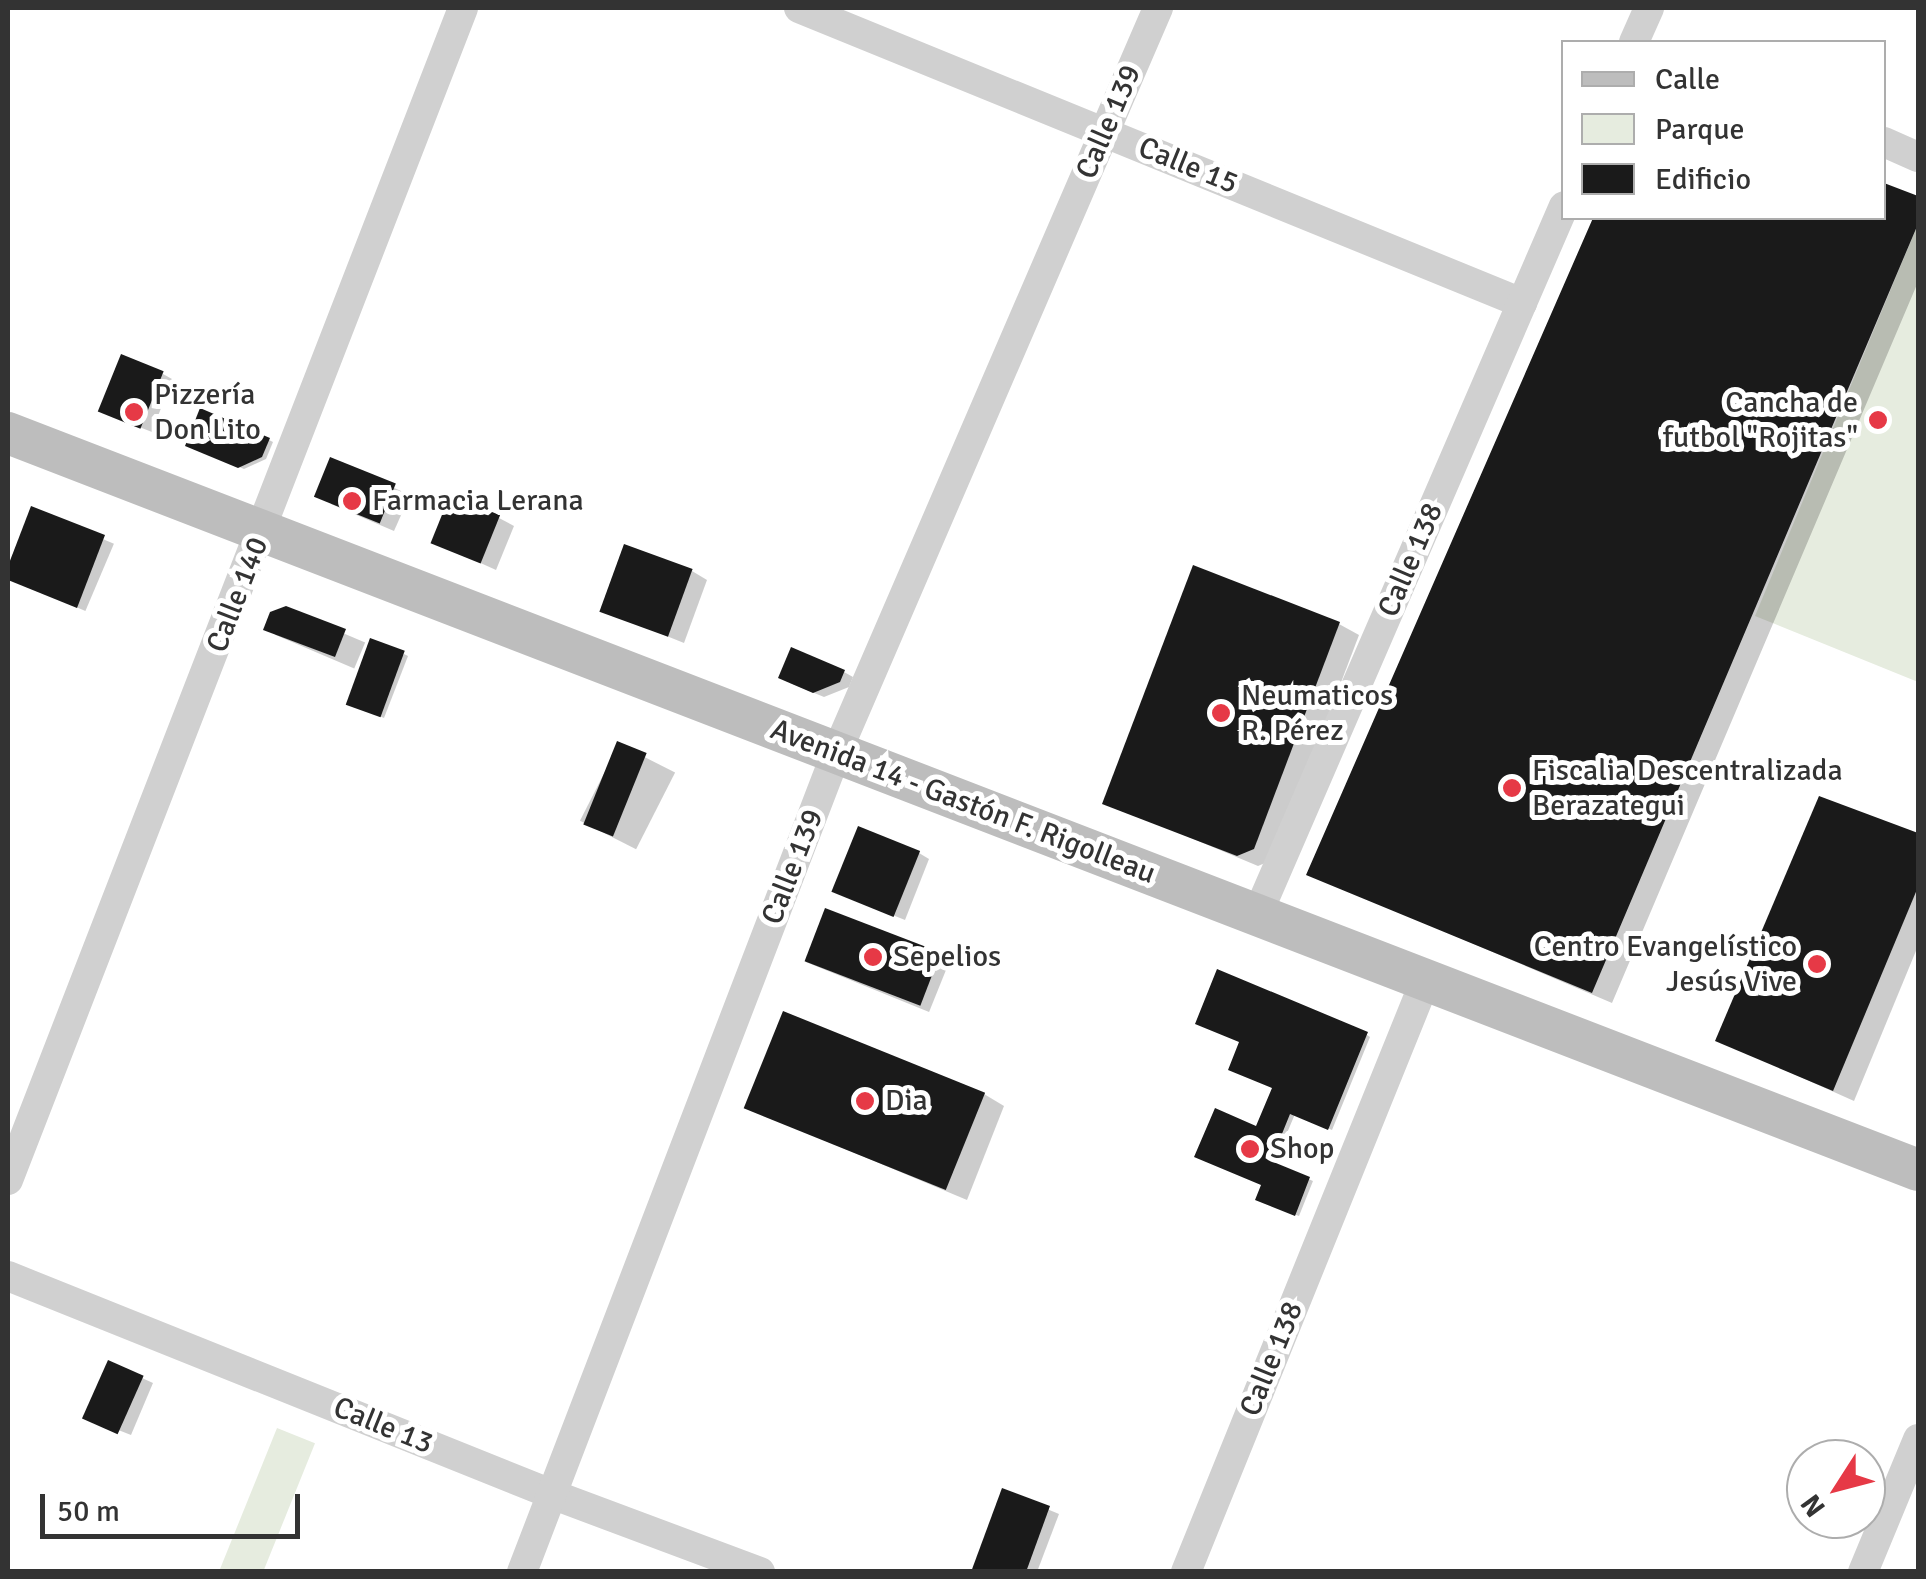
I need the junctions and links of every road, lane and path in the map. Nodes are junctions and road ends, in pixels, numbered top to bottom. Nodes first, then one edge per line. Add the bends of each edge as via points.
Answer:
1 (463, 8) edge
2 (798, 8) edge
3 (1158, 8) edge
4 (1648, 8) edge
5 (1637, 40) edge
6 (1106, 132) junction
7 (1886, 143) edge
8 (1918, 156) edge
9 (1561, 213) edge
10 (1522, 303) junction
11 (8, 432) edge
12 (263, 532) junction
13 (836, 754) junction
14 (1258, 913) junction
15 (1426, 979) junction
16 (1918, 1170) edge
17 (8, 1180) edge
18 (8, 1276) edge
19 (1918, 1439) edge
20 (554, 1494) junction
21 (522, 1572) edge
22 (760, 1572) edge
23 (1186, 1572) edge
24 (1863, 1572) edge

1 - 12 street, Calle 140
2 - 6 street, Calle 15
3 - 6 street, Calle 139
4 - 5 street
6 - 10 street, Calle 15
6 - 13 street, Calle 139
7 - 8 street
9 - 10 street, Calle 138
10 - 14 street, Calle 138
11 - 12 main road, Avenida 14 - Gastón F. Rigolleau
12 - 13 main road, Avenida 14 - Gastón F. Rigolleau
12 - 17 street, Calle 140
13 - 14 main road, Avenida 14 - Gastón F. Rigolleau
13 - 20 street, Calle 139
14 - 15 main road, Avenida 14 - Gastón F. Rigolleau
15 - 16 main road, Avenida 14 - Gastón F. Rigolleau
15 - 23 street, Calle 138
18 - 20 street, Calle 13
19 - 24 street
20 - 21 street, Calle 139
20 - 22 street, Calle 13

